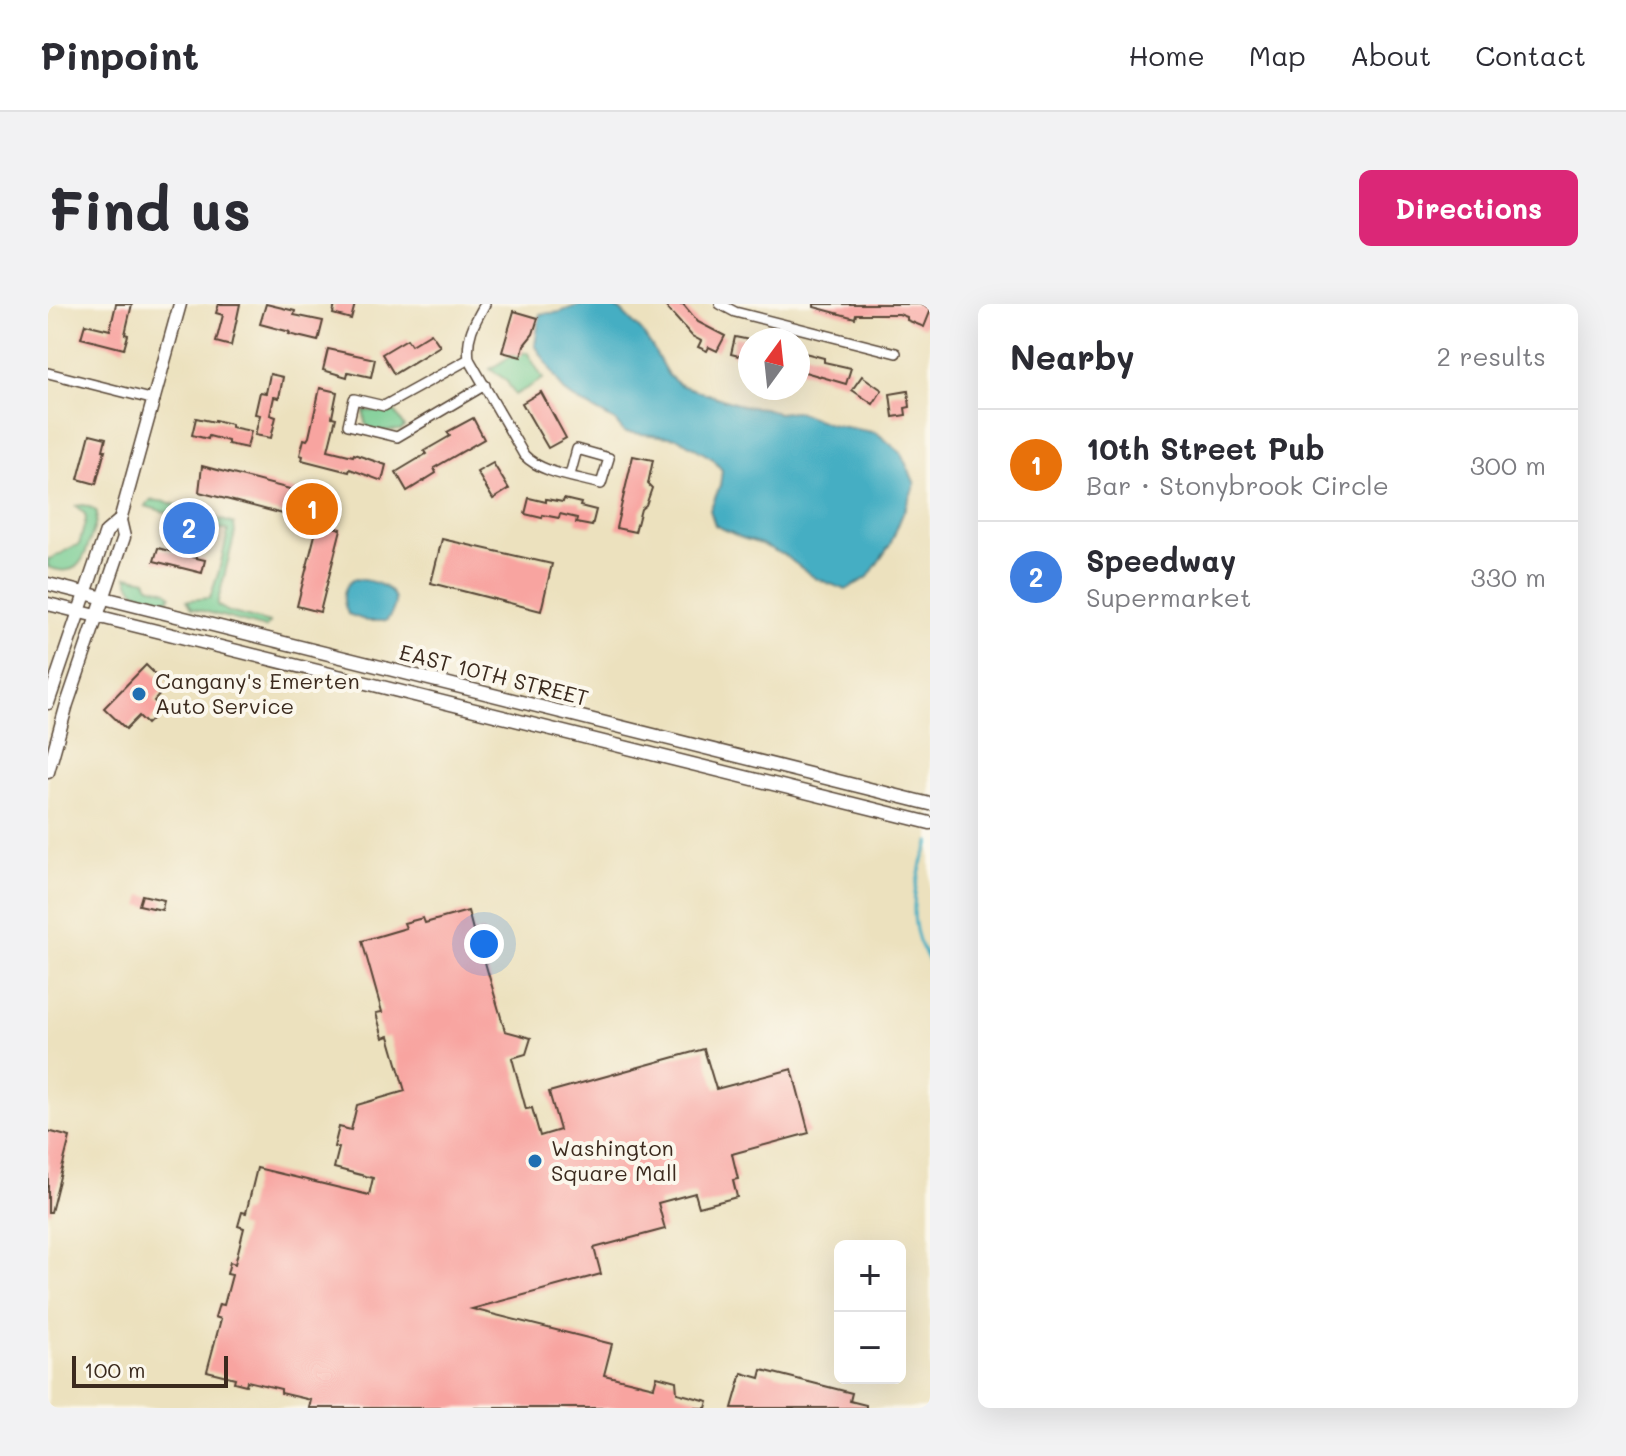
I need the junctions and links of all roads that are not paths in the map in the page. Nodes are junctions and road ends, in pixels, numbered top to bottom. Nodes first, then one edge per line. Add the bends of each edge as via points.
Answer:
1 (180, 304) edge
2 (485, 304) edge
3 (720, 304) edge
4 (896, 353) dead end
5 (469, 359) junction
6 (48, 373) edge
7 (485, 385) junction
8 (155, 400) junction
9 (570, 475) junction
10 (120, 520) junction
11 (48, 584) edge
12 (84, 593) junction
13 (104, 598) junction
14 (48, 604) edge
15 (78, 612) junction
16 (97, 616) junction
17 (48, 703) edge
18 (48, 772) edge
19 (930, 804) edge
20 (930, 823) edge

1 - 8 main road
2 - 5 street via 470,332
3 - 4 street
5 - 7 street
5 - 7 street via 384,406 354,399 348,425 397,437
6 - 8 street
7 - 9 street via 529,461
8 - 10 main road
9 - 9 street via 577,449 609,458 601,484
10 - 12 main road via 106,532
10 - 13 main road via 124,537
11 - 12 main road, EAST 10TH STREET
12 - 13 main road, EAST 10TH STREET
12 - 15 main road
13 - 16 main road
13 - 19 main road, EAST 10TH STREET
14 - 15 main road, EAST 10TH STREET
15 - 16 main road, EAST 10TH STREET
15 - 17 main road
16 - 18 main road
16 - 20 main road, EAST 10TH STREET

